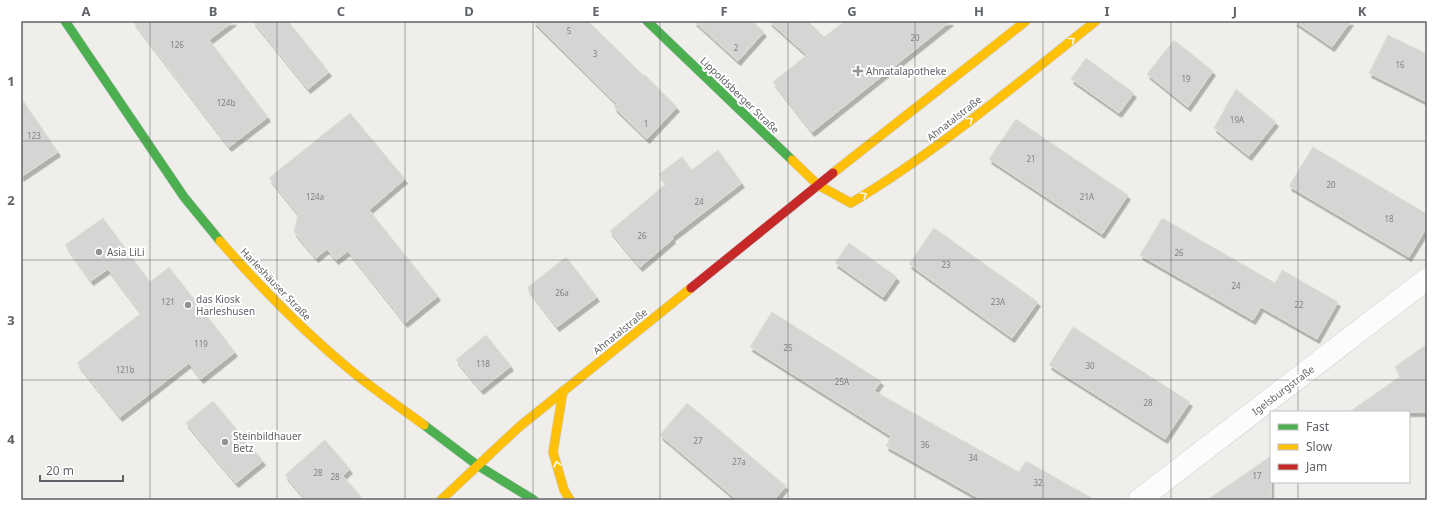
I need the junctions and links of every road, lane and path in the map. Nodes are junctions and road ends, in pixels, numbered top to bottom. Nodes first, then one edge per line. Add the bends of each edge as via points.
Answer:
1 (65, 21) edge
2 (647, 21) edge
3 (1026, 21) edge
4 (1096, 21) edge
5 (818, 185) junction
6 (1427, 279) edge
7 (563, 391) junction
8 (477, 465) junction
9 (441, 500) edge
10 (534, 500) edge
11 (570, 500) edge
12 (1139, 500) edge

1 - 8 street, Harleshäuser Straße via 184,197 250,276 301,327 354,373
2 - 5 street, Lippoldsberger Straße
3 - 5 street, Ahnatalstraße
5 -> 4 street, Ahnatalstraße via 851,203 863,196 951,135
5 - 7 street, Ahnatalstraße
6 - 12 street, Igelsburgstraße
7 - 8 street, Ahnatalstraße
11 -> 7 street via 564,490 553,452
8 - 9 street, Ahnatalstraße
8 - 10 street, Harleshäuser Straße

